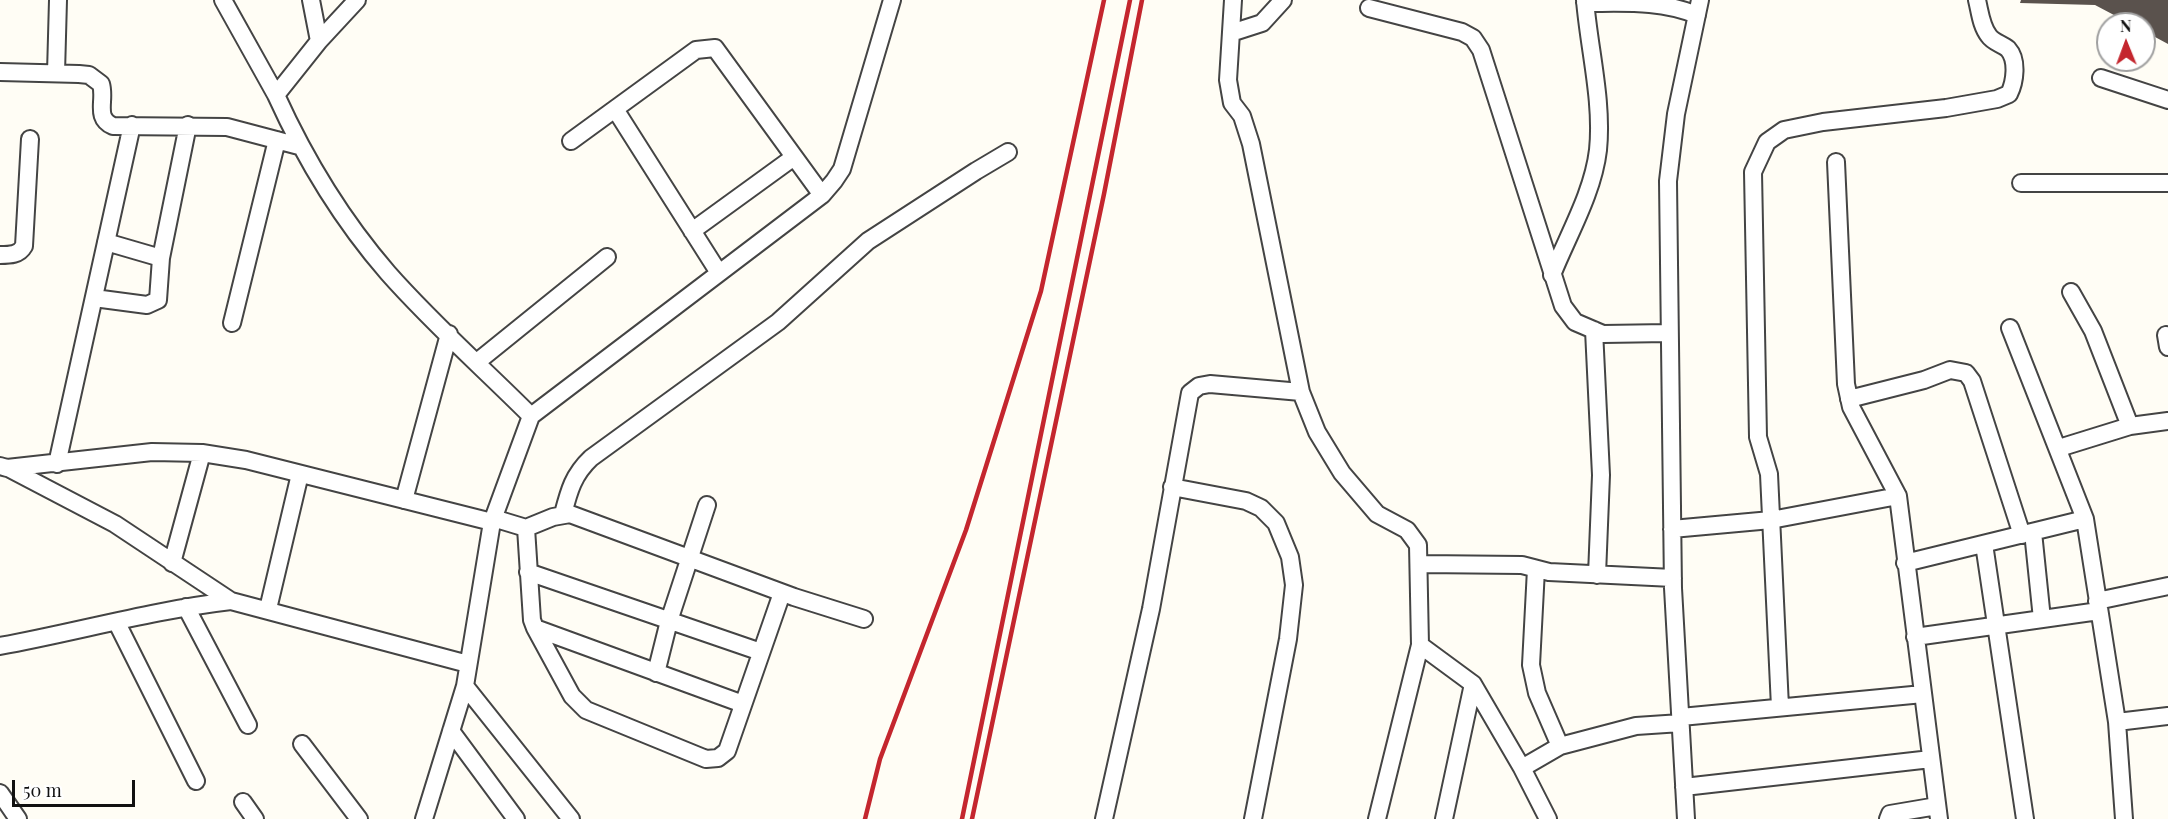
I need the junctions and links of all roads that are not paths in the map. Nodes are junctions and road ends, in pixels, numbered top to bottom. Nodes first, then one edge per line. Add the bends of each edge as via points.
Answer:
1 (58, 0) edge
2 (223, 0) edge
3 (311, 0) edge
4 (357, 0) edge
5 (892, 0) edge
6 (1233, 0) edge
7 (1283, 0) edge
8 (1977, 0) edge
9 (1585, 1) edge
10 (1369, 8) dead end
11 (1698, 8) edge
12 (1231, 33) junction
13 (319, 41) junction
14 (0, 72) edge
15 (56, 73) junction
16 (2101, 78) dead end
17 (276, 95) junction
18 (2168, 100) edge
19 (615, 109) junction
20 (132, 125) junction
21 (188, 125) junction
22 (30, 139) dead end
23 (277, 140) junction
24 (571, 141) dead end
25 (299, 146) junction
26 (1008, 153) dead end
27 (795, 157) junction
28 (1836, 162) dead end
29 (2021, 183) dead end
30 (2168, 183) edge
31 (822, 195) junction
32 (692, 231) junction
33 (106, 242) junction
34 (0, 255) edge
35 (607, 257) dead end
36 (161, 258) junction
37 (719, 273) junction
38 (1552, 275) junction
39 (2071, 292) dead end
40 (94, 298) junction
41 (232, 323) dead end
42 (2010, 328) dead end
43 (1594, 330) junction
44 (1668, 333) junction
45 (449, 334) junction
46 (477, 362) junction
47 (1301, 392) junction
48 (1849, 399) junction
49 (531, 416) junction
50 (2168, 421) edge
51 (2130, 426) junction
52 (2059, 448) junction
53 (202, 453) junction
54 (57, 464) junction
55 (3, 467) edge
56 (300, 474) junction
57 (1172, 487) junction
58 (1898, 496) junction
59 (404, 500) junction
60 (707, 505) dead end
61 (563, 514) junction
62 (2085, 519) junction
63 (493, 520) junction
64 (1771, 520) junction
65 (526, 528) junction
66 (1672, 529) junction
67 (2027, 533) junction
68 (1984, 544) junction
69 (691, 559) junction
70 (172, 563) junction
71 (1905, 563) junction
72 (1421, 564) junction
73 (1536, 569) junction
74 (528, 572) junction
75 (1597, 575) junction
76 (1673, 578) junction
77 (2168, 586) edge
78 (782, 593) junction
79 (231, 601) junction
80 (2098, 606) junction
81 (186, 608) junction
82 (268, 609) junction
83 (864, 619) dead end
84 (2043, 619) junction
85 (669, 621) junction
86 (117, 623) junction
87 (1994, 626) junction
88 (535, 628) junction
89 (1915, 637) junction
90 (0, 645) edge
91 (1420, 645) junction
92 (761, 652) junction
93 (468, 664) junction
94 (656, 673) junction
95 (1473, 684) junction
96 (465, 686) junction
97 (1923, 694) junction
98 (743, 704) junction
99 (1780, 707) junction
100 (2168, 716) edge
101 (1681, 720) junction
102 (2117, 722) junction
103 (248, 725) dead end
104 (451, 731) junction
105 (302, 744) dead end
106 (1560, 746) junction
107 (1931, 759) junction
108 (1522, 768) junction
109 (196, 781) dead end
110 (1684, 787) junction
111 (2, 802) edge
112 (243, 802) dead end
113 (1938, 813) edge
114 (568, 818) edge
115 (18, 819) edge
116 (255, 819) edge
117 (359, 819) edge
118 (424, 819) edge
119 (516, 819) edge
120 (1104, 819) edge
121 (1253, 819) edge
122 (1377, 819) edge
123 (1444, 819) edge
124 (1548, 819) edge
125 (1686, 819) edge
126 (1888, 819) edge
127 (2025, 819) edge
128 (2124, 819) edge

1 - 15 street
2 - 17 street
3 - 13 street
4 - 13 street
5 - 31 street via 842,168
6 - 12 street
7 - 12 street via 1262,23
8 - 64 street via 1990,38 2009,50 2014,83 2009,94 1946,108 1784,130 1767,142 1754,172 1758,437 1769,474
9 - 11 street
9 - 38 street via 1598,151 1592,179
10 - 38 street via 1473,38 1481,50
11 - 44 street via 1676,114 1668,181
12 - 47 street via 1228,80 1251,144
13 - 17 street
14 - 15 street
15 - 20 street via 89,75 103,89 103,120 113,126
16 - 18 street
17 - 25 street
19 - 24 street
19 - 27 street via 696,50 715,48
19 - 32 street
20 - 21 street
20 - 33 street
21 - 23 street via 227,127
21 - 36 street
22 - 34 street via 24,246 13,255
23 - 25 street
23 - 41 street
25 - 45 street via 353,229 388,273
26 - 61 street via 868,241 778,322 591,458 571,483
27 - 31 street
27 - 32 street
28 - 48 street
29 - 30 street
31 - 37 street
32 - 37 street
33 - 36 street
33 - 40 street
35 - 46 street
36 - 40 street via 158,300 154,304
37 - 49 street
38 - 43 street via 1563,306 1575,322
39 - 51 street via 2093,331
40 - 54 street
42 - 52 street
43 - 44 street via 1603,334
43 - 75 street via 1601,476
44 - 66 street
45 - 46 street
45 - 59 street
46 - 49 street
47 - 57 street via 1199,386 1190,393
47 - 72 street via 1317,432 1342,473 1377,513 1407,530 1418,545
48 - 58 street
48 - 67 street via 1950,370 1966,373
49 - 63 street
50 - 51 street
51 - 52 street
52 - 62 street
53 - 54 street via 153,452
53 - 56 street
53 - 70 street
54 - 55 street
55 - 70 street via 115,524
56 - 59 street
56 - 82 street
57 - 120 street via 1151,609
57 - 121 street via 1246,501 1261,508 1276,523 1290,557 1294,585 1288,639
58 - 64 street
58 - 71 street
59 - 63 street
60 - 69 street
61 - 65 street
61 - 69 street
62 - 67 street
62 - 80 street
63 - 65 street
63 - 93 street
64 - 66 street
64 - 99 street
65 - 74 street
66 - 76 street
67 - 68 street
67 - 84 street
68 - 71 street
68 - 87 street
69 - 78 street
69 - 85 street
70 - 79 street
71 - 89 street
72 - 73 street via 1522,565
72 - 91 street
73 - 75 street
73 - 106 street via 1531,665 1537,693
74 - 85 street
74 - 88 street
75 - 76 street
76 - 101 street
77 - 80 street
78 - 83 street
78 - 92 street
79 - 81 street
79 - 82 street
80 - 84 street
80 - 102 street
81 - 86 street
81 - 103 street
82 - 93 street
84 - 87 street
85 - 92 street
85 - 94 street
86 - 90 street
86 - 109 street
87 - 89 street
87 - 127 street
88 - 94 street
88 - 98 street via 572,696 586,710 706,759 718,758 727,751
89 - 97 street
91 - 95 street
91 - 122 street
92 - 98 street
93 - 96 street
94 - 98 street
95 - 108 street
95 - 123 street
96 - 104 street
96 - 114 street
97 - 99 street
97 - 107 street
99 - 101 street
100 - 102 street
101 - 106 street via 1636,726
101 - 110 street
102 - 128 street
104 - 118 street
104 - 119 street
105 - 117 street
106 - 108 street
107 - 110 street
107 - 113 street
108 - 124 street
110 - 125 street
111 - 115 street
112 - 116 street
113 - 126 street via 1898,812

